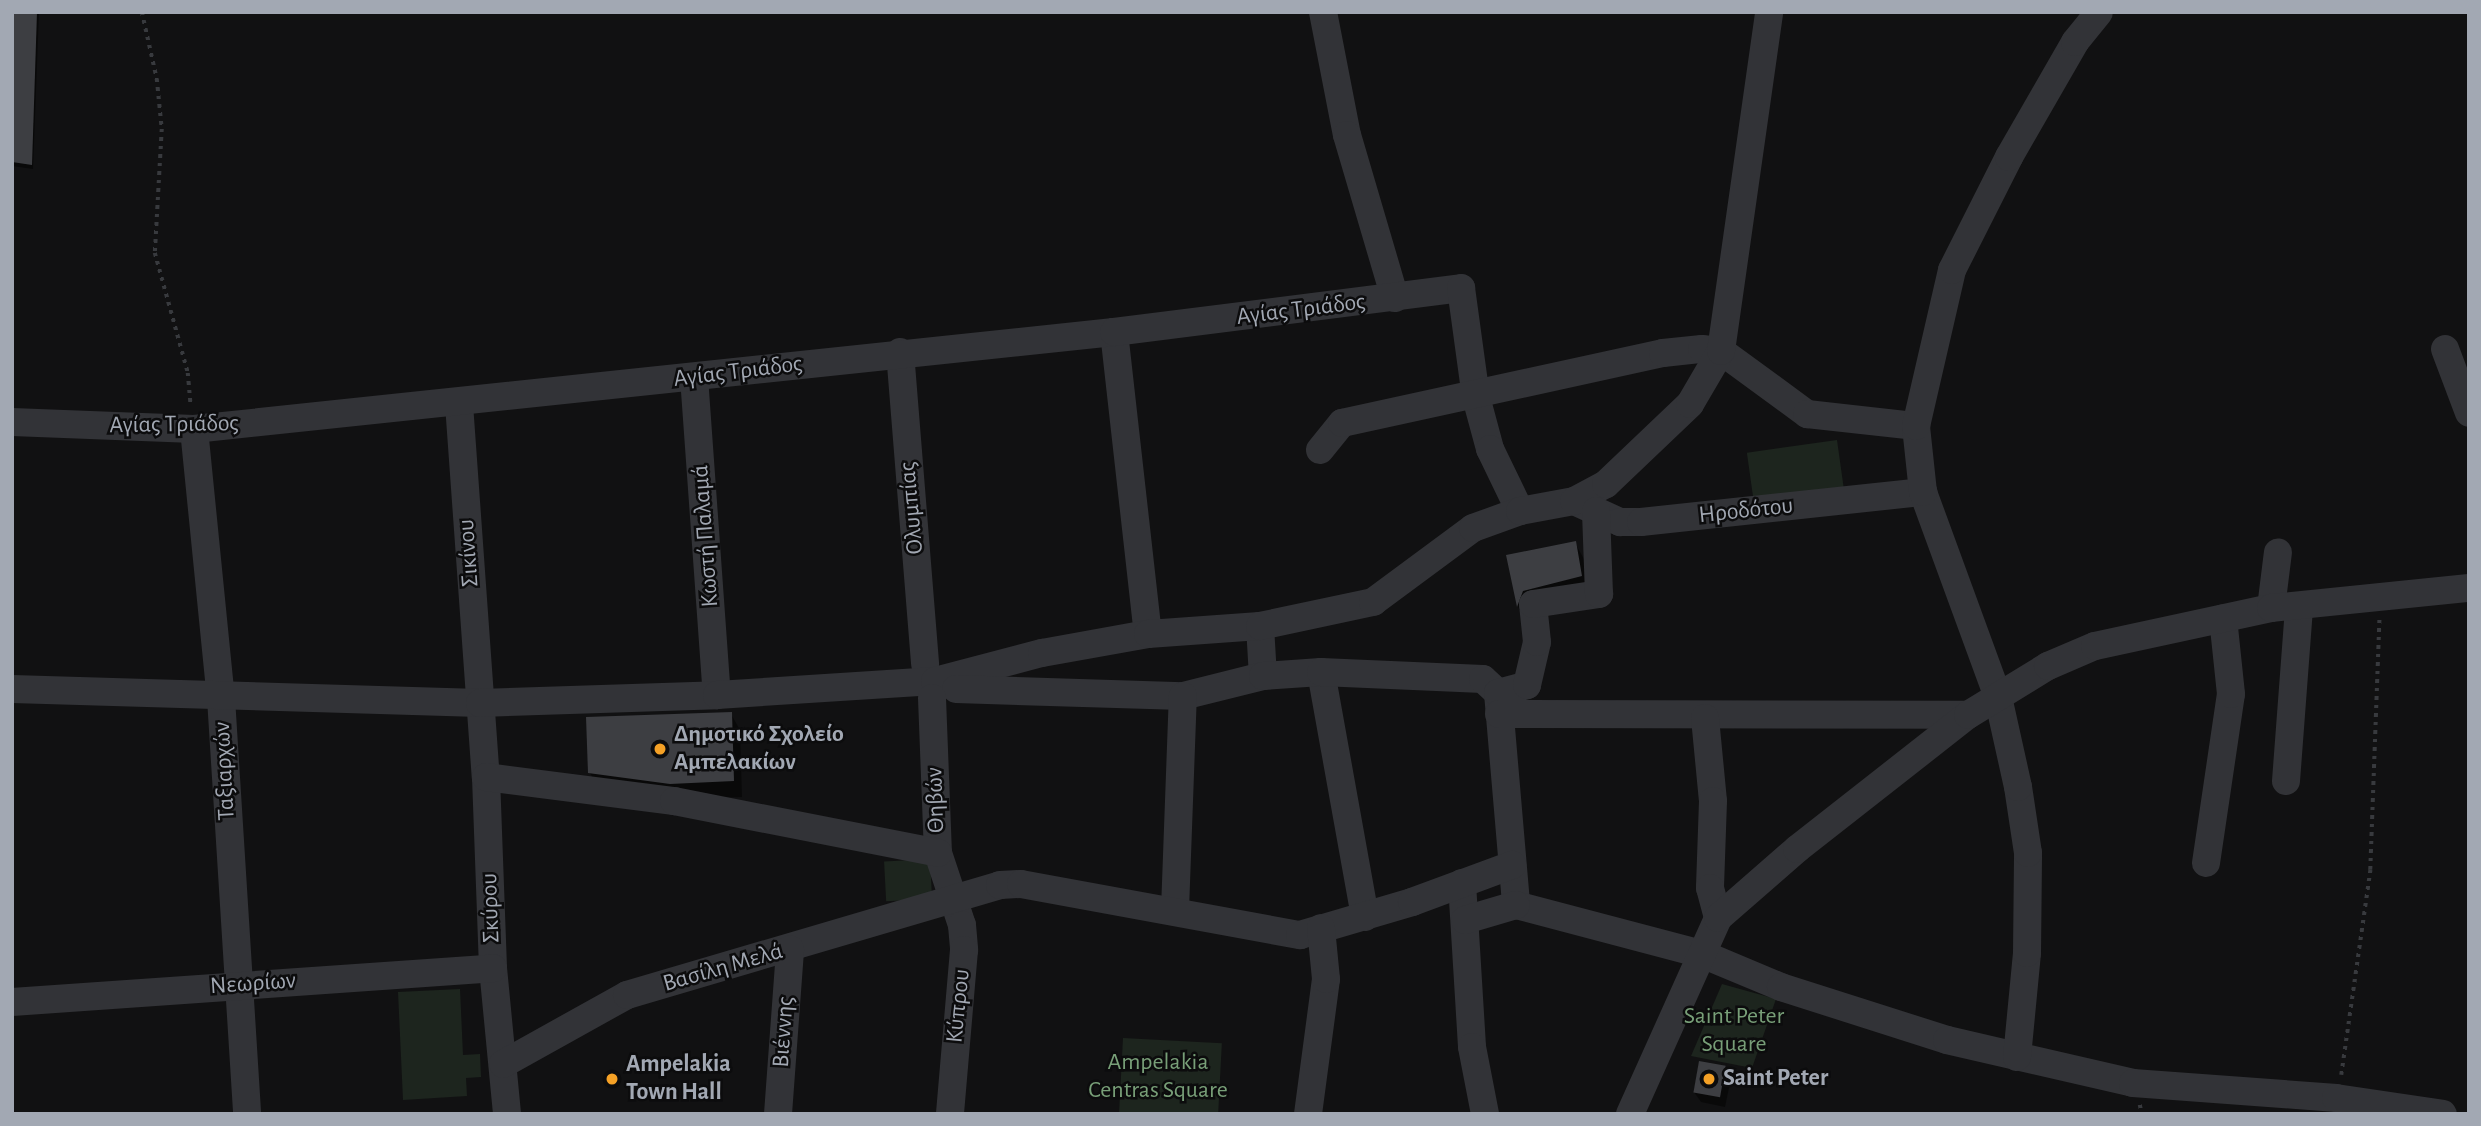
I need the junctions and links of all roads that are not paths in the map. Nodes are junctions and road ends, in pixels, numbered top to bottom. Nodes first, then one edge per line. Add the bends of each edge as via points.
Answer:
1 (1323, 12) edge
2 (1769, 12) edge
3 (2099, 12) edge
4 (1395, 298) junction
5 (1114, 332) junction
6 (2445, 349) dead end
7 (1721, 351) junction
8 (900, 352) junction
9 (694, 377) junction
10 (1476, 397) junction
11 (459, 404) junction
12 (2469, 413) edge
13 (12, 422) edge
14 (1916, 426) junction
15 (194, 429) junction
16 (1320, 450) dead end
17 (1923, 492) junction
18 (1585, 506) junction
19 (1520, 511) junction
20 (2278, 552) dead end
21 (2469, 588) edge
22 (2271, 608) junction
23 (2299, 608) junction
24 (2222, 618) junction
25 (1260, 626) junction
26 (1148, 634) junction
27 (1042, 653) junction
28 (925, 664) dead end
29 (1321, 672) junction
30 (1263, 676) junction
31 (1047, 688) junction
32 (12, 689) edge
33 (717, 695) junction
34 (1183, 696) junction
35 (1998, 697) junction
36 (221, 698) junction
37 (480, 703) junction
38 (1498, 704) junction
39 (1968, 715) junction
40 (1705, 718) junction
41 (486, 777) junction
42 (2287, 781) dead end
43 (938, 853) junction
44 (2206, 863) dead end
45 (1512, 865) junction
46 (1462, 883) junction
47 (954, 900) junction
48 (1516, 905) junction
49 (1175, 910) junction
50 (1365, 916) junction
51 (1718, 918) junction
52 (1465, 920) junction
53 (1321, 928) junction
54 (790, 949) junction
55 (1702, 954) junction
56 (493, 968) junction
57 (236, 985) junction
58 (12, 1002) edge
59 (2017, 1057) junction
60 (503, 1064) junction
61 (1635, 1111) edge
62 (247, 1114) edge
63 (507, 1114) edge
64 (778, 1114) edge
65 (950, 1114) edge
66 (1308, 1114) edge
67 (1485, 1114) edge
68 (2443, 1114) edge

1 - 4 street via 1347,135
2 - 7 street
3 - 14 street via 2075,42 2009,157 1952,270
4 - 5 street, Αγίας Τριάδος
4 - 10 street, Αγίας Τριάδος via 1461,288
5 - 8 street, Αγίας Τριάδος
5 - 26 street
6 - 12 street
7 - 10 street via 1663,353
7 - 14 street via 1807,414
7 - 18 street via 1689,404
8 - 9 street, Αγίας Τριάδος
8 - 28 street, Ολυμπίας
9 - 11 street, Αγίας Τριάδος
9 - 33 street, Κωστή Παλαμά
10 - 16 street via 1342,423
10 - 19 street via 1490,449
11 - 15 street, Αγίας Τριάδος
11 - 37 street, Σικίνου
13 - 15 street, Αγίας Τριάδος
14 - 17 street
15 - 36 street, Ταξιαρχών
17 - 18 street, Ηροδότου via 1641,522 1620,522
17 - 35 street
18 - 19 street
18 - 38 street via 1599,594 1533,604 1536,642 1527,685
19 - 25 street via 1472,528 1373,602
20 - 22 street
21 - 23 street
22 - 23 street
22 - 24 street
23 - 42 street
24 - 35 street via 2095,646 2048,666
24 - 44 street via 2231,694
25 - 26 street
25 - 30 street
26 - 27 street
27 - 31 street
27 - 33 street via 935,681
29 - 30 street
29 - 38 street via 1483,679
29 - 50 street
30 - 34 street
31 - 34 street
31 - 43 street, Θηβών via 944,693
32 - 36 street
33 - 37 street
34 - 49 street
35 - 39 street
35 - 59 street via 2028,853 2027,953
36 - 37 street
36 - 57 street, Ταξιαρχών
37 - 41 street, Σκύρου
38 - 40 street
38 - 45 street
39 - 40 street
39 - 51 street via 1797,849
40 - 51 street via 1713,801 1710,888
41 - 43 street via 674,801
41 - 56 street, Σκύρου
43 - 47 street, Θηβών
45 - 46 street, Βασίλη Μελά
45 - 48 street
46 - 50 street, Βασίλη Μελά
46 - 52 street
47 - 49 street, Βασίλη Μελά via 1021,884
47 - 54 street, Βασίλη Μελά
47 - 65 street, Κύπρου via 964,950
48 - 52 street
48 - 55 street
49 - 53 street, Βασίλη Μελά via 1261,931 1300,934
50 - 53 street, Βασίλη Μελά
51 - 55 street
52 - 67 street via 1472,1046
53 - 66 street via 1326,979
54 - 60 street, Βασίλη Μελά via 627,995
54 - 64 street, Βιέννης
55 - 59 street via 1781,987
55 - 61 street
56 - 57 street, Νεωρίων
56 - 60 street, Σκύρου
57 - 58 street, Νεωρίων
57 - 62 street, Ταξιαρχών
59 - 68 street via 2133,1083 2336,1098
60 - 63 street, Σκύρου

